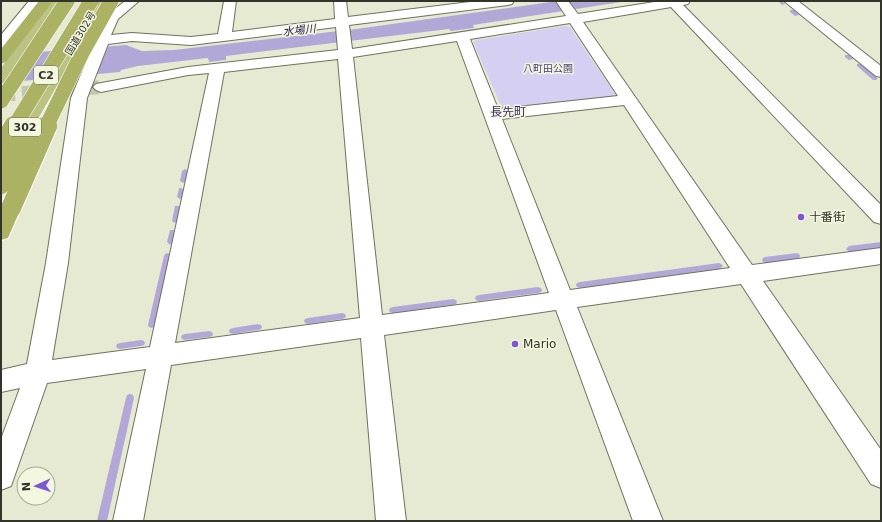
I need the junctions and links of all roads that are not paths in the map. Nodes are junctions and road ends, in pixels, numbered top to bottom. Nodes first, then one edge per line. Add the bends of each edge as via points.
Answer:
1 (36, 1) edge
2 (46, 1) edge
3 (55, 1) edge
4 (67, 1) edge
5 (91, 1) edge
6 (101, 1) edge
7 (133, 1) edge
8 (230, 1) edge
9 (340, 1) edge
10 (508, 1) edge
11 (790, 1) edge
12 (679, 2) edge
13 (450, 5) edge
14 (112, 9) edge
15 (569, 12) edge
16 (224, 37) junction
17 (462, 37) junction
18 (343, 39) junction
19 (102, 41) junction
20 (1, 44) edge
21 (69, 44) junction
22 (1, 59) edge
23 (217, 68) junction
24 (881, 73) edge
25 (1, 79) edge
26 (93, 85) junction
27 (1, 90) edge
28 (629, 100) junction
29 (1, 101) edge
30 (492, 115) junction
31 (1, 148) edge
32 (1, 169) edge
33 (1, 184) edge
34 (881, 217) edge
35 (1, 232) edge
36 (881, 256) edge
37 (746, 274) junction
38 (564, 300) junction
39 (372, 327) junction
40 (160, 356) junction
41 (38, 373) junction
42 (1, 381) edge
43 (881, 474) edge
44 (1, 476) edge
45 (128, 521) edge
46 (391, 521) edge
47 (648, 521) edge

1 - 20 street
2 - 22 highway
3 - 25 highway
4 - 27 highway, bridge
4 - 29 highway, C2, bridge
5 - 21 highway, C2, bridge
6 - 14 street
6 - 21 highway, 国道302号 / 302
7 - 14 street
8 - 16 street
9 - 18 street
10 - 13 street
11 - 24 street
12 - 15 street
12 - 34 street
13 - 18 street
14 - 19 street
14 - 35 highway, bridge via 86,45 58,100
15 - 17 street
15 - 28 street
16 - 18 street
16 - 19 street via 191,41 132,37
17 - 18 street
17 - 30 street
18 - 23 street
18 - 39 street
19 - 26 street
21 - 31 highway, C2, bridge
21 - 32 highway, 国道302号 / 302
21 - 33 highway, bridge
23 - 26 street
23 - 40 street
26 - 41 street via 79,98 57,263
28 - 30 street
28 - 37 street
30 - 38 street
36 - 37 street
37 - 38 street
37 - 43 street
38 - 39 street
38 - 47 street
39 - 40 street
39 - 46 street
40 - 41 street
40 - 45 street
41 - 42 street
41 - 44 street

